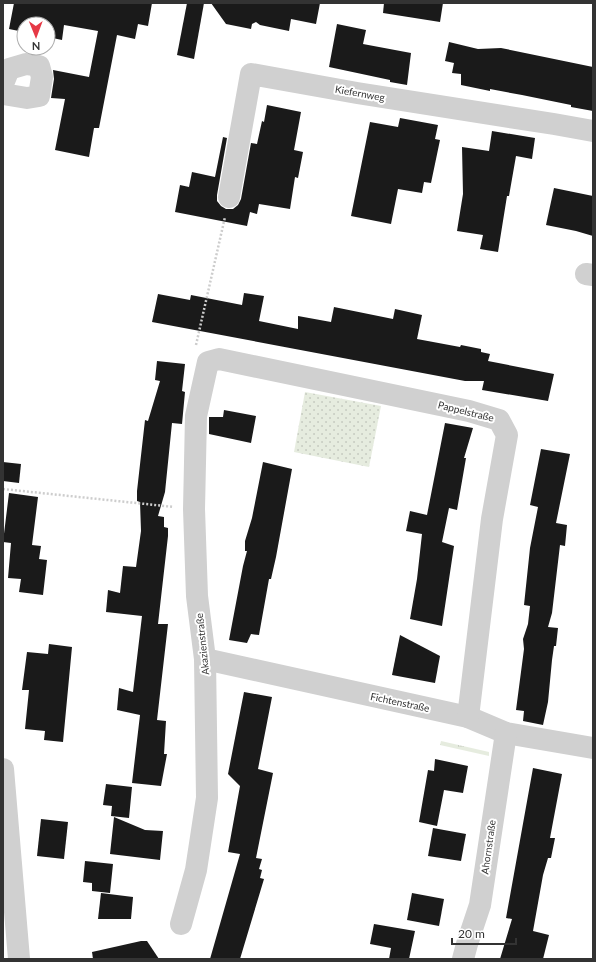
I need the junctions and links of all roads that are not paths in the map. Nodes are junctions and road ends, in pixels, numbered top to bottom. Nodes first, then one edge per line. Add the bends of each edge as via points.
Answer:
1 (3, 84) edge
2 (3, 94) edge
3 (593, 131) edge
4 (229, 197) road end
5 (208, 362) joint
6 (206, 659) junction
7 (468, 717) junction
8 (506, 733) junction
9 (593, 748) edge
10 (3, 769) edge
11 (182, 924) dead end
12 (19, 959) edge
13 (463, 959) edge

1 - 2 street via 9,69 26,64 39,66 42,77 39,96 27,98
3 - 4 street, Kiefernweg via 251,74
5 - 6 street, Akazienstraße via 196,416 194,509 197,596
5 - 7 street, Pappelstraße via 219,359 469,411 499,420 507,435 492,519
6 - 7 street, Fichtenstraße
6 - 11 street, Akazienstraße via 207,798 196,870
7 - 8 street, Fichtenstraße
8 - 9 street, Fichtenstraße
8 - 13 street, Ahornstraße via 480,905
10 - 12 street

